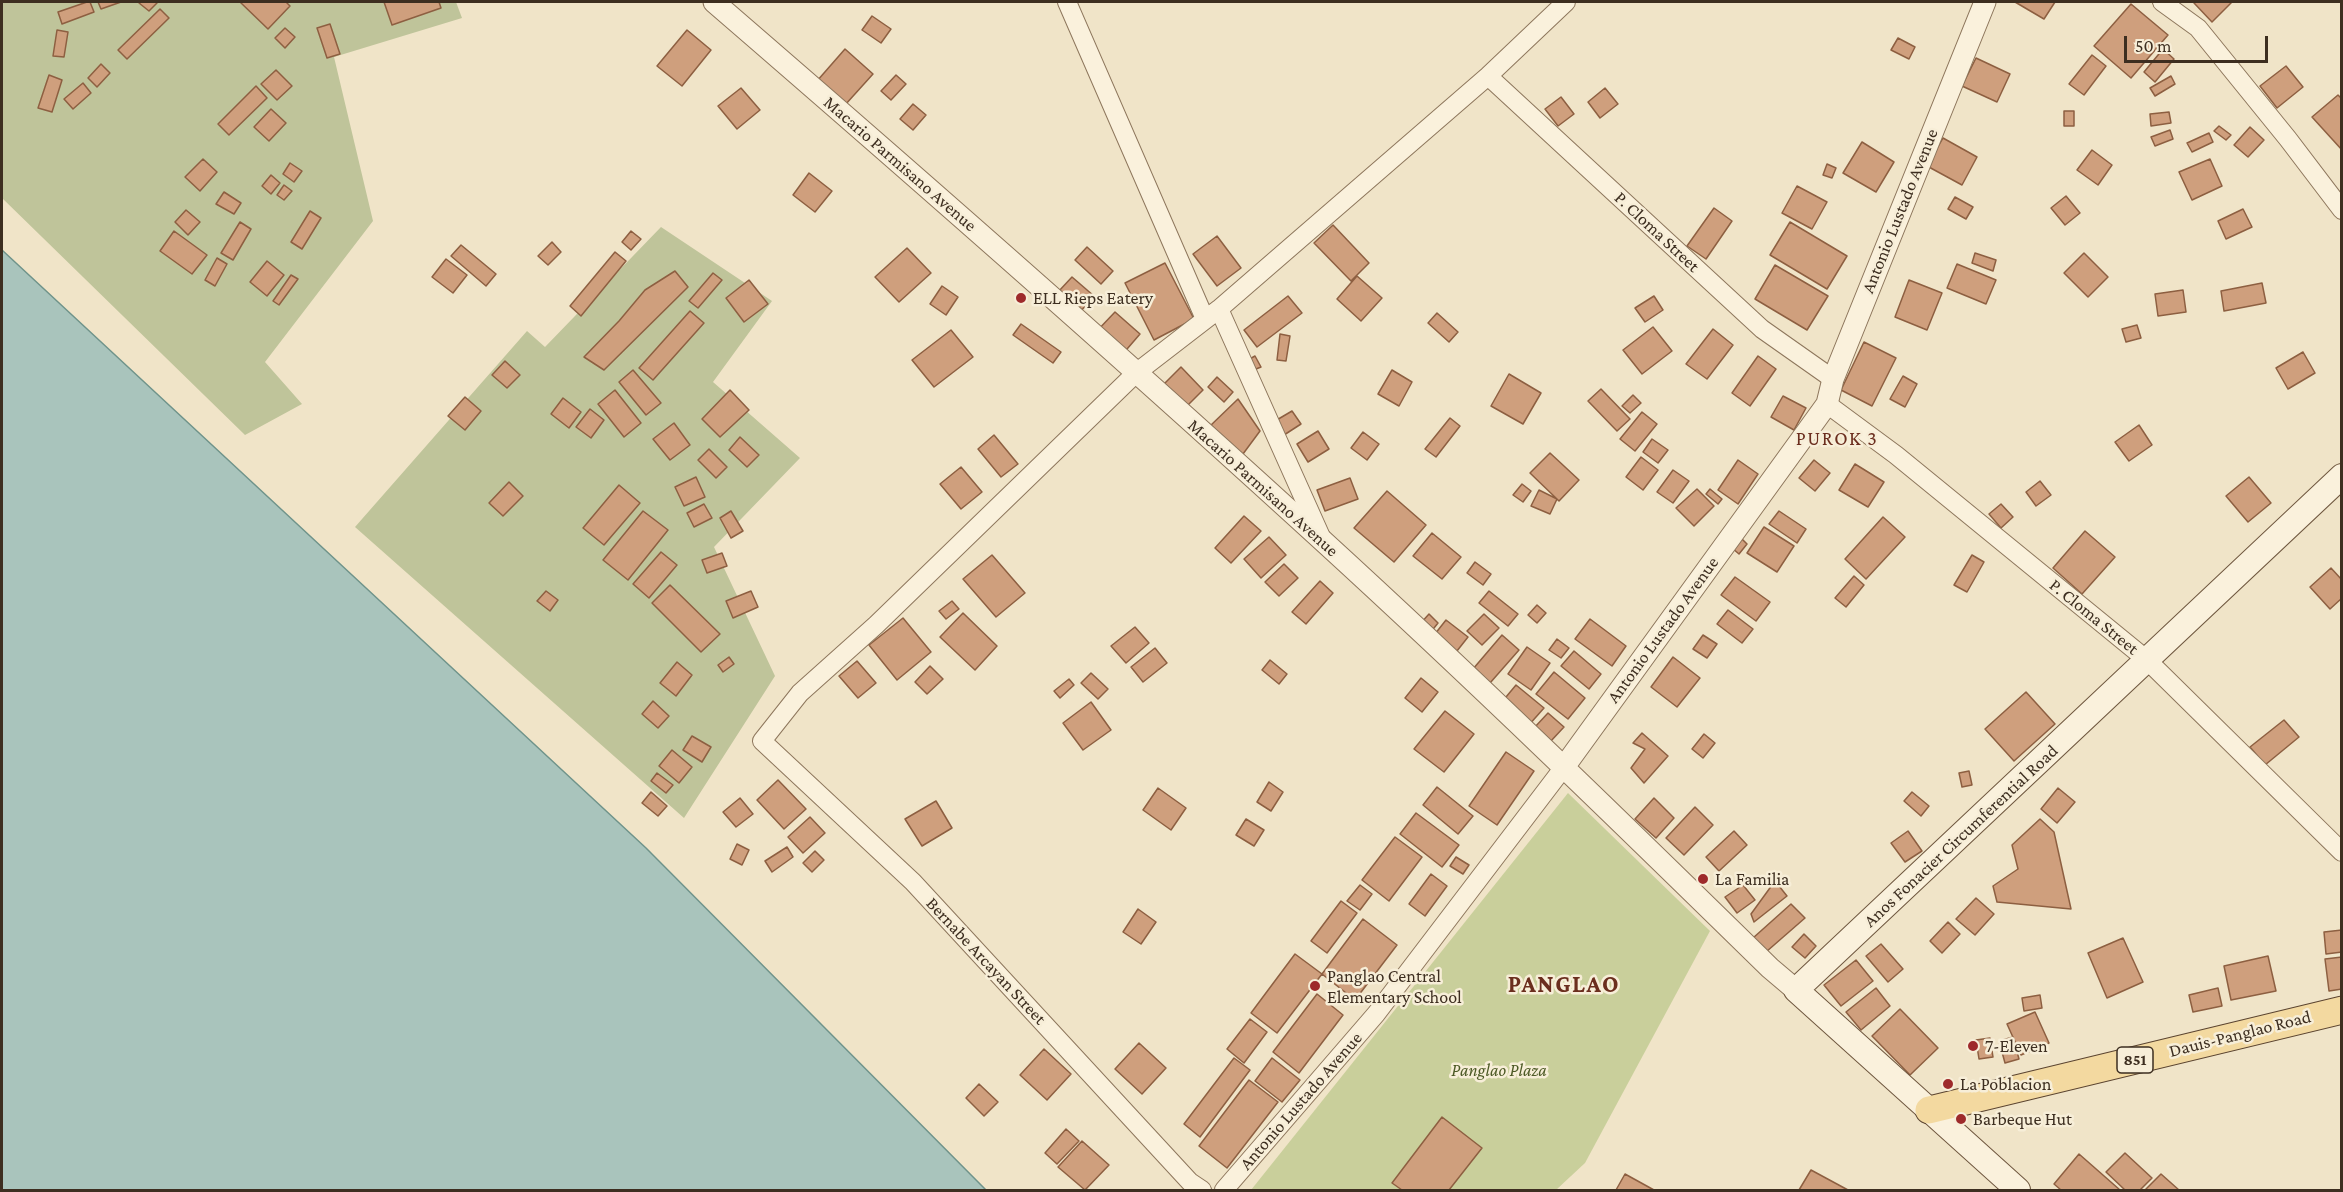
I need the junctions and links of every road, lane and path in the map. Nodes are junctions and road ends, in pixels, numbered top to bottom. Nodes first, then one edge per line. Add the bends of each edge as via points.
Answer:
1 (714, 2) edge
2 (1067, 2) edge
3 (1566, 2) edge
4 (1985, 2) edge
5 (2162, 2) edge
6 (1488, 76) junction
7 (2342, 210) edge
8 (1212, 314) junction
9 (1136, 373) junction
10 (1833, 379) junction
11 (1827, 404) junction
12 (2342, 476) edge
13 (1323, 541) junction
14 (2147, 660) junction
15 (1564, 767) junction
16 (2342, 852) edge
17 (1796, 990) junction
18 (2342, 1010) edge
19 (1929, 1110) junction
20 (1202, 1191) edge
21 (1224, 1191) edge
22 (2018, 1191) edge

1 - 9 street, Macario Parmisano Avenue
2 - 8 street
3 - 6 street
4 - 10 street, Antonio Lustado Avenue
5 - 7 street via 2198,28
6 - 8 street
6 - 10 street, P. Cloma Street via 1762,329
8 - 9 street
8 - 13 street
9 - 13 street, Macario Parmisano Avenue
9 - 20 street, Bernabe Arcayan Street via 801,693 762,741 913,882
10 - 11 street, Antonio Lustado Avenue
11 - 14 street, P. Cloma Street via 1896,455
11 - 15 street, Antonio Lustado Avenue
12 - 14 main road, Anos Fonacier Circumferential Road
13 - 15 street, Macario Parmisano Avenue
14 - 16 street, P. Cloma Street
14 - 17 main road, Anos Fonacier Circumferential Road
15 - 17 street, Macario Parmisano Avenue
15 - 21 street, Antonio Lustado Avenue via 1376,1014
17 - 19 main road
18 - 19 main road, Dauis-Panglao Road / 851
19 - 22 main road

